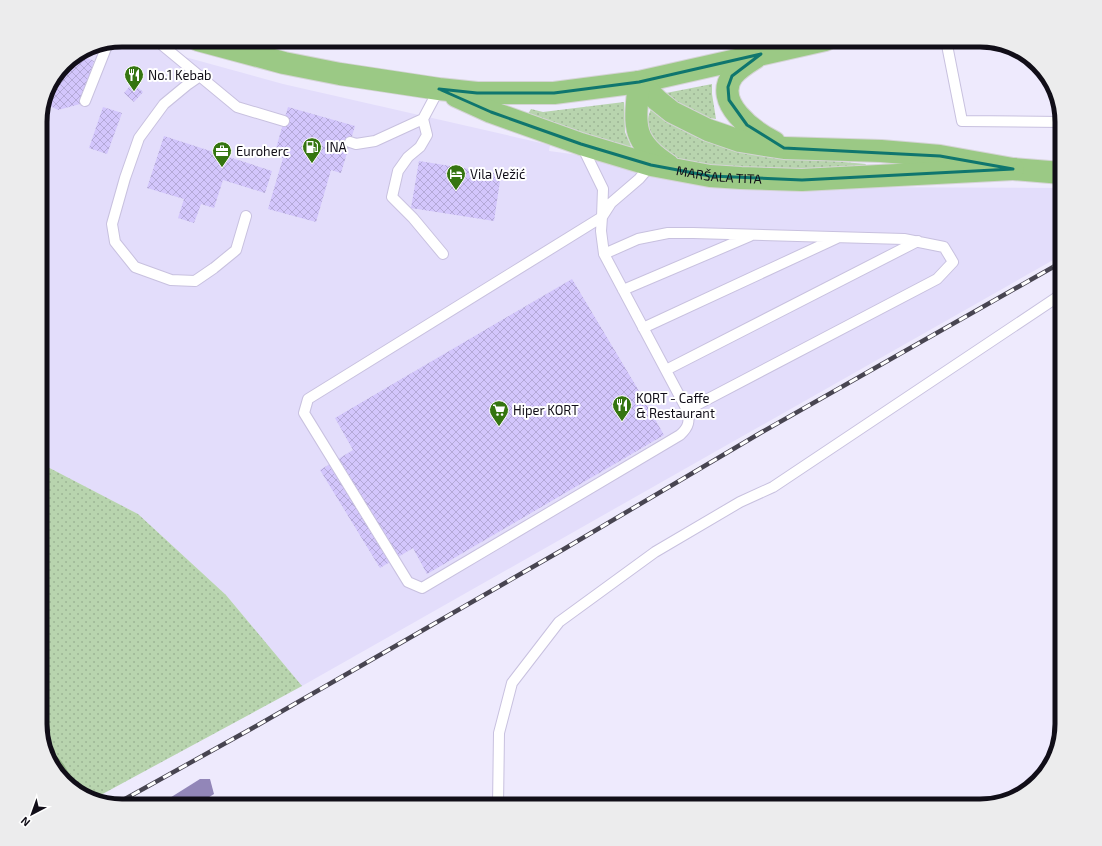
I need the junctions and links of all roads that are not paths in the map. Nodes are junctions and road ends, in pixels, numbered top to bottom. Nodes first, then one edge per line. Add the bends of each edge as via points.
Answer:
1 (165, 47) edge
2 (224, 47) edge
3 (793, 47) edge
4 (947, 47) edge
5 (106, 49) edge
6 (761, 54) junction
7 (200, 76) junction
8 (639, 82) junction
9 (439, 89) junction
10 (85, 101) dead end
11 (423, 119) junction
12 (284, 121) dead end
13 (1055, 122) edge
14 (350, 142) dead end
15 (581, 144) junction
16 (784, 148) junction
17 (651, 165) junction
18 (674, 169) junction
19 (1014, 169) junction
20 (1055, 172) edge
21 (246, 216) dead end
22 (602, 217) junction
23 (754, 235) junction
24 (840, 237) junction
25 (918, 241) junction
26 (443, 254) dead end
27 (604, 254) junction
28 (623, 290) junction
29 (1055, 299) edge
30 (643, 328) junction
31 (666, 370) junction
32 (687, 410) junction
33 (498, 799) edge

1 - 7 lane
2 - 9 main road via 284,63 340,74
3 - 6 main road
4 - 13 lane via 962,122
5 - 10 lane
6 - 8 main road
6 - 16 main road via 732,76 728,87 729,100 735,112 747,125
7 - 12 lane via 237,107
7 - 21 lane via 164,104 139,138 112,224 115,242 135,267 171,280 194,281 236,250
8 - 9 main road via 554,93 476,93
8 - 16 main road, MARŠALA TITA via 672,112 708,130 740,141
8 - 18 main road via 636,116 640,139 656,157
9 - 11 lane
9 - 15 main road, MARŠALA TITA via 491,112
11 - 14 lane via 375,141 356,144
11 - 26 lane via 427,135 398,172 392,197
15 - 17 main road, MARŠALA TITA
15 - 22 lane via 603,189
16 - 19 main road, MARŠALA TITA via 881,151
17 - 18 main road, MARŠALA TITA
17 - 22 lane via 611,203
18 - 19 main road, MARŠALA TITA via 710,176 802,180
19 - 20 main road, MARŠALA TITA
22 - 27 lane
22 - 32 lane via 308,399 304,413 408,582 422,588 680,435 687,429
23 - 24 lane
23 - 27 lane via 668,233 638,239
23 - 28 lane
24 - 25 lane via 904,238
24 - 30 lane
25 - 31 lane
25 - 32 lane via 944,247 953,262 937,279
27 - 28 lane
28 - 30 lane
29 - 33 lane via 773,487 740,502 655,552 559,622 512,683 499,733
30 - 31 lane
31 - 32 lane

